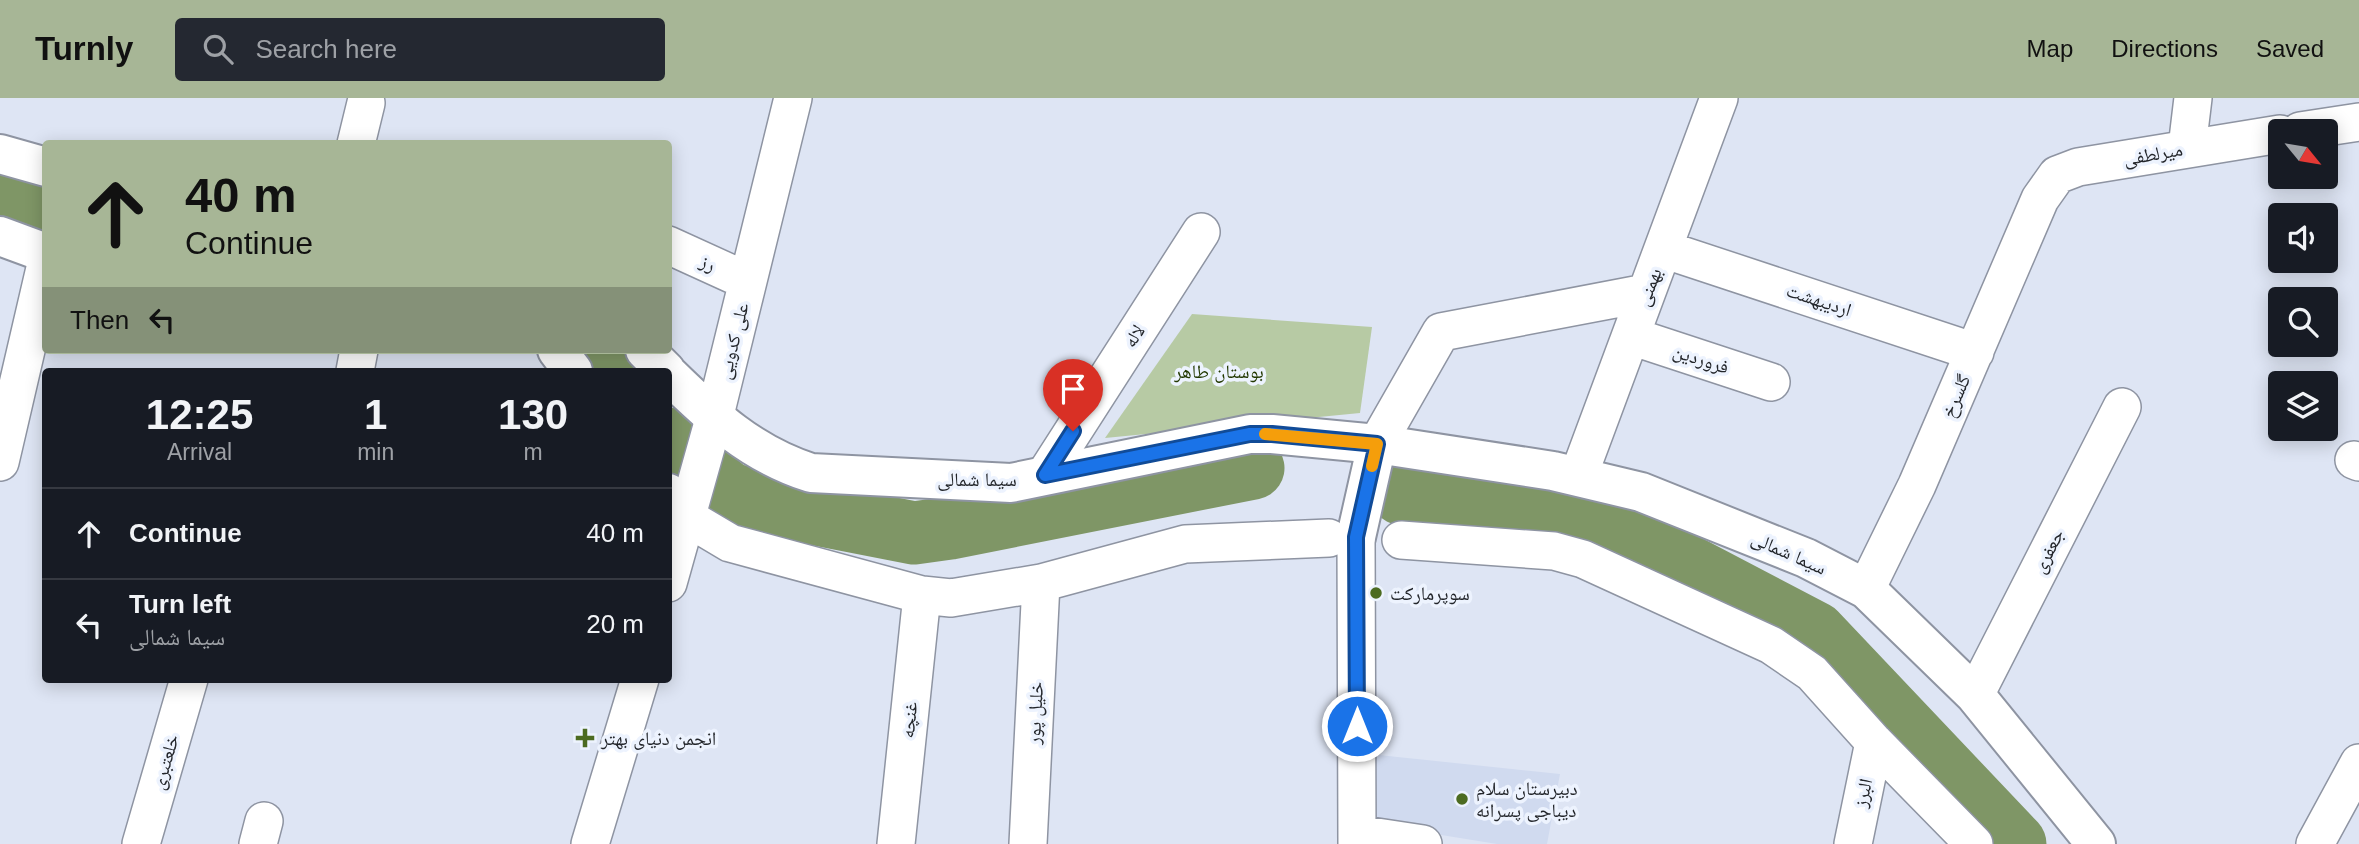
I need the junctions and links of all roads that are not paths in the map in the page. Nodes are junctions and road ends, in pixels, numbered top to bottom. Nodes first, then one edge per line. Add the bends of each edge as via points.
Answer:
1 (793, 98) edge
2 (1719, 98) edge
3 (2193, 98) edge
4 (366, 103) dead end
5 (2359, 122) edge
6 (2338, 125) edge
7 (2268, 136) edge
8 (357, 140) edge
9 (2187, 148) junction
10 (0, 154) edge
11 (42, 166) edge
12 (2040, 199) joint
13 (1201, 232) dead end
14 (0, 236) edge
15 (672, 247) edge
16 (1663, 249) junction
17 (42, 252) edge
18 (42, 281) edge
19 (747, 281) junction
20 (1646, 293) junction
21 (1631, 336) junction
22 (1975, 352) junction
23 (560, 354) edge
24 (649, 354) edge
25 (571, 368) edge
26 (663, 368) edge
27 (672, 377) edge
28 (1771, 382) dead end
29 (2122, 407) dead end
30 (714, 419) junction
31 (1377, 444) junction
32 (0, 462) edge
33 (1045, 475) junction
34 (1578, 477) junction
35 (678, 506) edge
36 (1343, 538) junction
37 (1401, 540) dead end
38 (672, 552) edge
39 (1041, 583) junction
40 (1866, 589) junction
41 (922, 595) junction
42 (188, 683) edge
43 (639, 683) edge
44 (1975, 695) junction
45 (1874, 742) junction
46 (2359, 763) edge
47 (1357, 839) edge
48 (141, 844) edge
49 (590, 844) edge
50 (896, 844) edge
51 (1028, 844) edge
52 (1423, 844) edge
53 (1853, 844) edge
54 (1974, 844) edge
55 (2096, 844) edge
56 (2315, 844) edge

1 - 19 street, علی کدویی
2 - 16 street, بهمنی
3 - 9 street
4 - 8 street
5 - 6 street
7 - 9 street, میرلطفی
9 - 12 street, میرلطفی via 2078,167 2057,175
10 - 11 street
12 - 22 street, گلسرخ
13 - 33 street, لاله
14 - 17 street
15 - 19 street, رز
16 - 20 street, بهمنی
16 - 22 street, اردیبهشت
18 - 32 street
19 - 30 street, علی کدویی
20 - 21 street, بهمنی
20 - 31 street via 1441,332
21 - 28 street, فروردین
21 - 34 street, بهمنی
22 - 40 street, گلسرخ
23 - 25 street
24 - 26 street, سیما شمالی
27 - 30 street, سیما شمالی
29 - 44 street, جعفری
30 - 33 street, سیما شمالی via 782,464 811,473 1012,483
30 - 35 street, علی کدویی
31 - 33 street, سیما شمالی via 1250,434
31 - 34 street, سیما شمالی
31 - 36 street
34 - 40 street, سیما شمالی via 1641,492 1806,558
35 - 38 street, علی کدویی
35 - 41 street via 730,543
36 - 39 street via 1185,544
36 - 47 street
37 - 45 street via 1554,551 1583,559 1771,645 1812,673
39 - 41 street via 951,598
39 - 51 street, خلیل‌ پور
40 - 44 street, سیما شمالی
41 - 50 street, غنچه
42 - 48 street, خلعتبری
43 - 49 street
44 - 55 street, سیما شمالی
45 - 53 street, البرز
45 - 54 street
46 - 56 street
47 - 52 street

